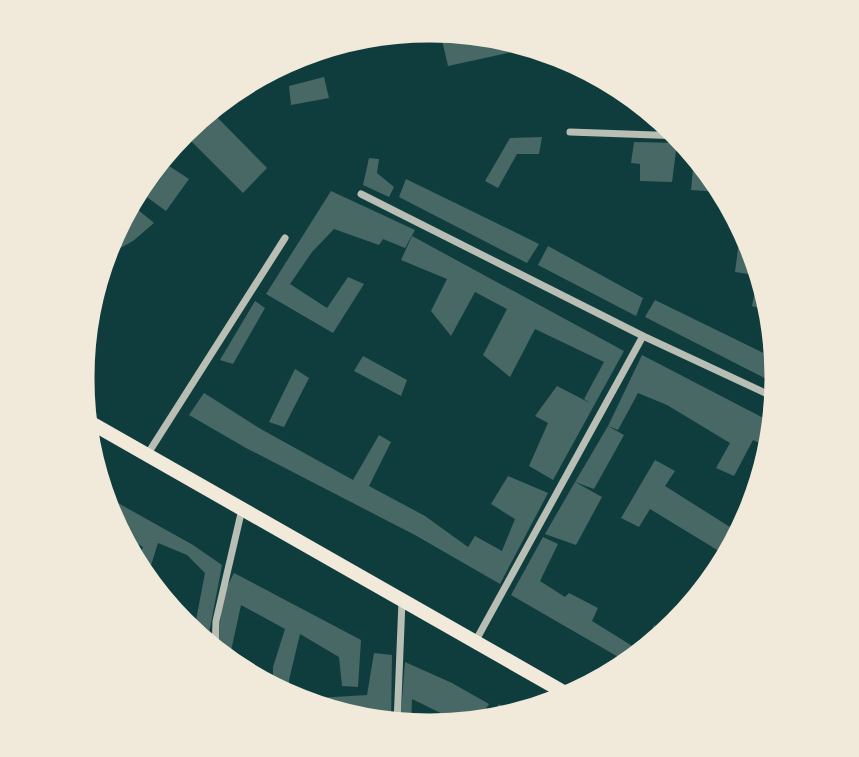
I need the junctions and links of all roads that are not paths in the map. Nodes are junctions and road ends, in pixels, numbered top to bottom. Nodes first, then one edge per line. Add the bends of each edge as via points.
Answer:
1 (570, 132) dead end
2 (667, 135) edge
3 (361, 194) dead end
4 (285, 238) dead end
5 (643, 335) junction
6 (769, 395) edge
7 (92, 424) edge
8 (146, 455) junction
9 (242, 509) junction
10 (402, 600) junction
11 (215, 642) edge
12 (475, 642) junction
13 (563, 692) edge
14 (397, 717) edge

1 - 2 street
3 - 5 street
4 - 8 street
5 - 6 street
5 - 12 street
7 - 8 main road
8 - 9 main road
9 - 10 main road
9 - 11 street
10 - 12 main road
10 - 14 street
12 - 13 main road

